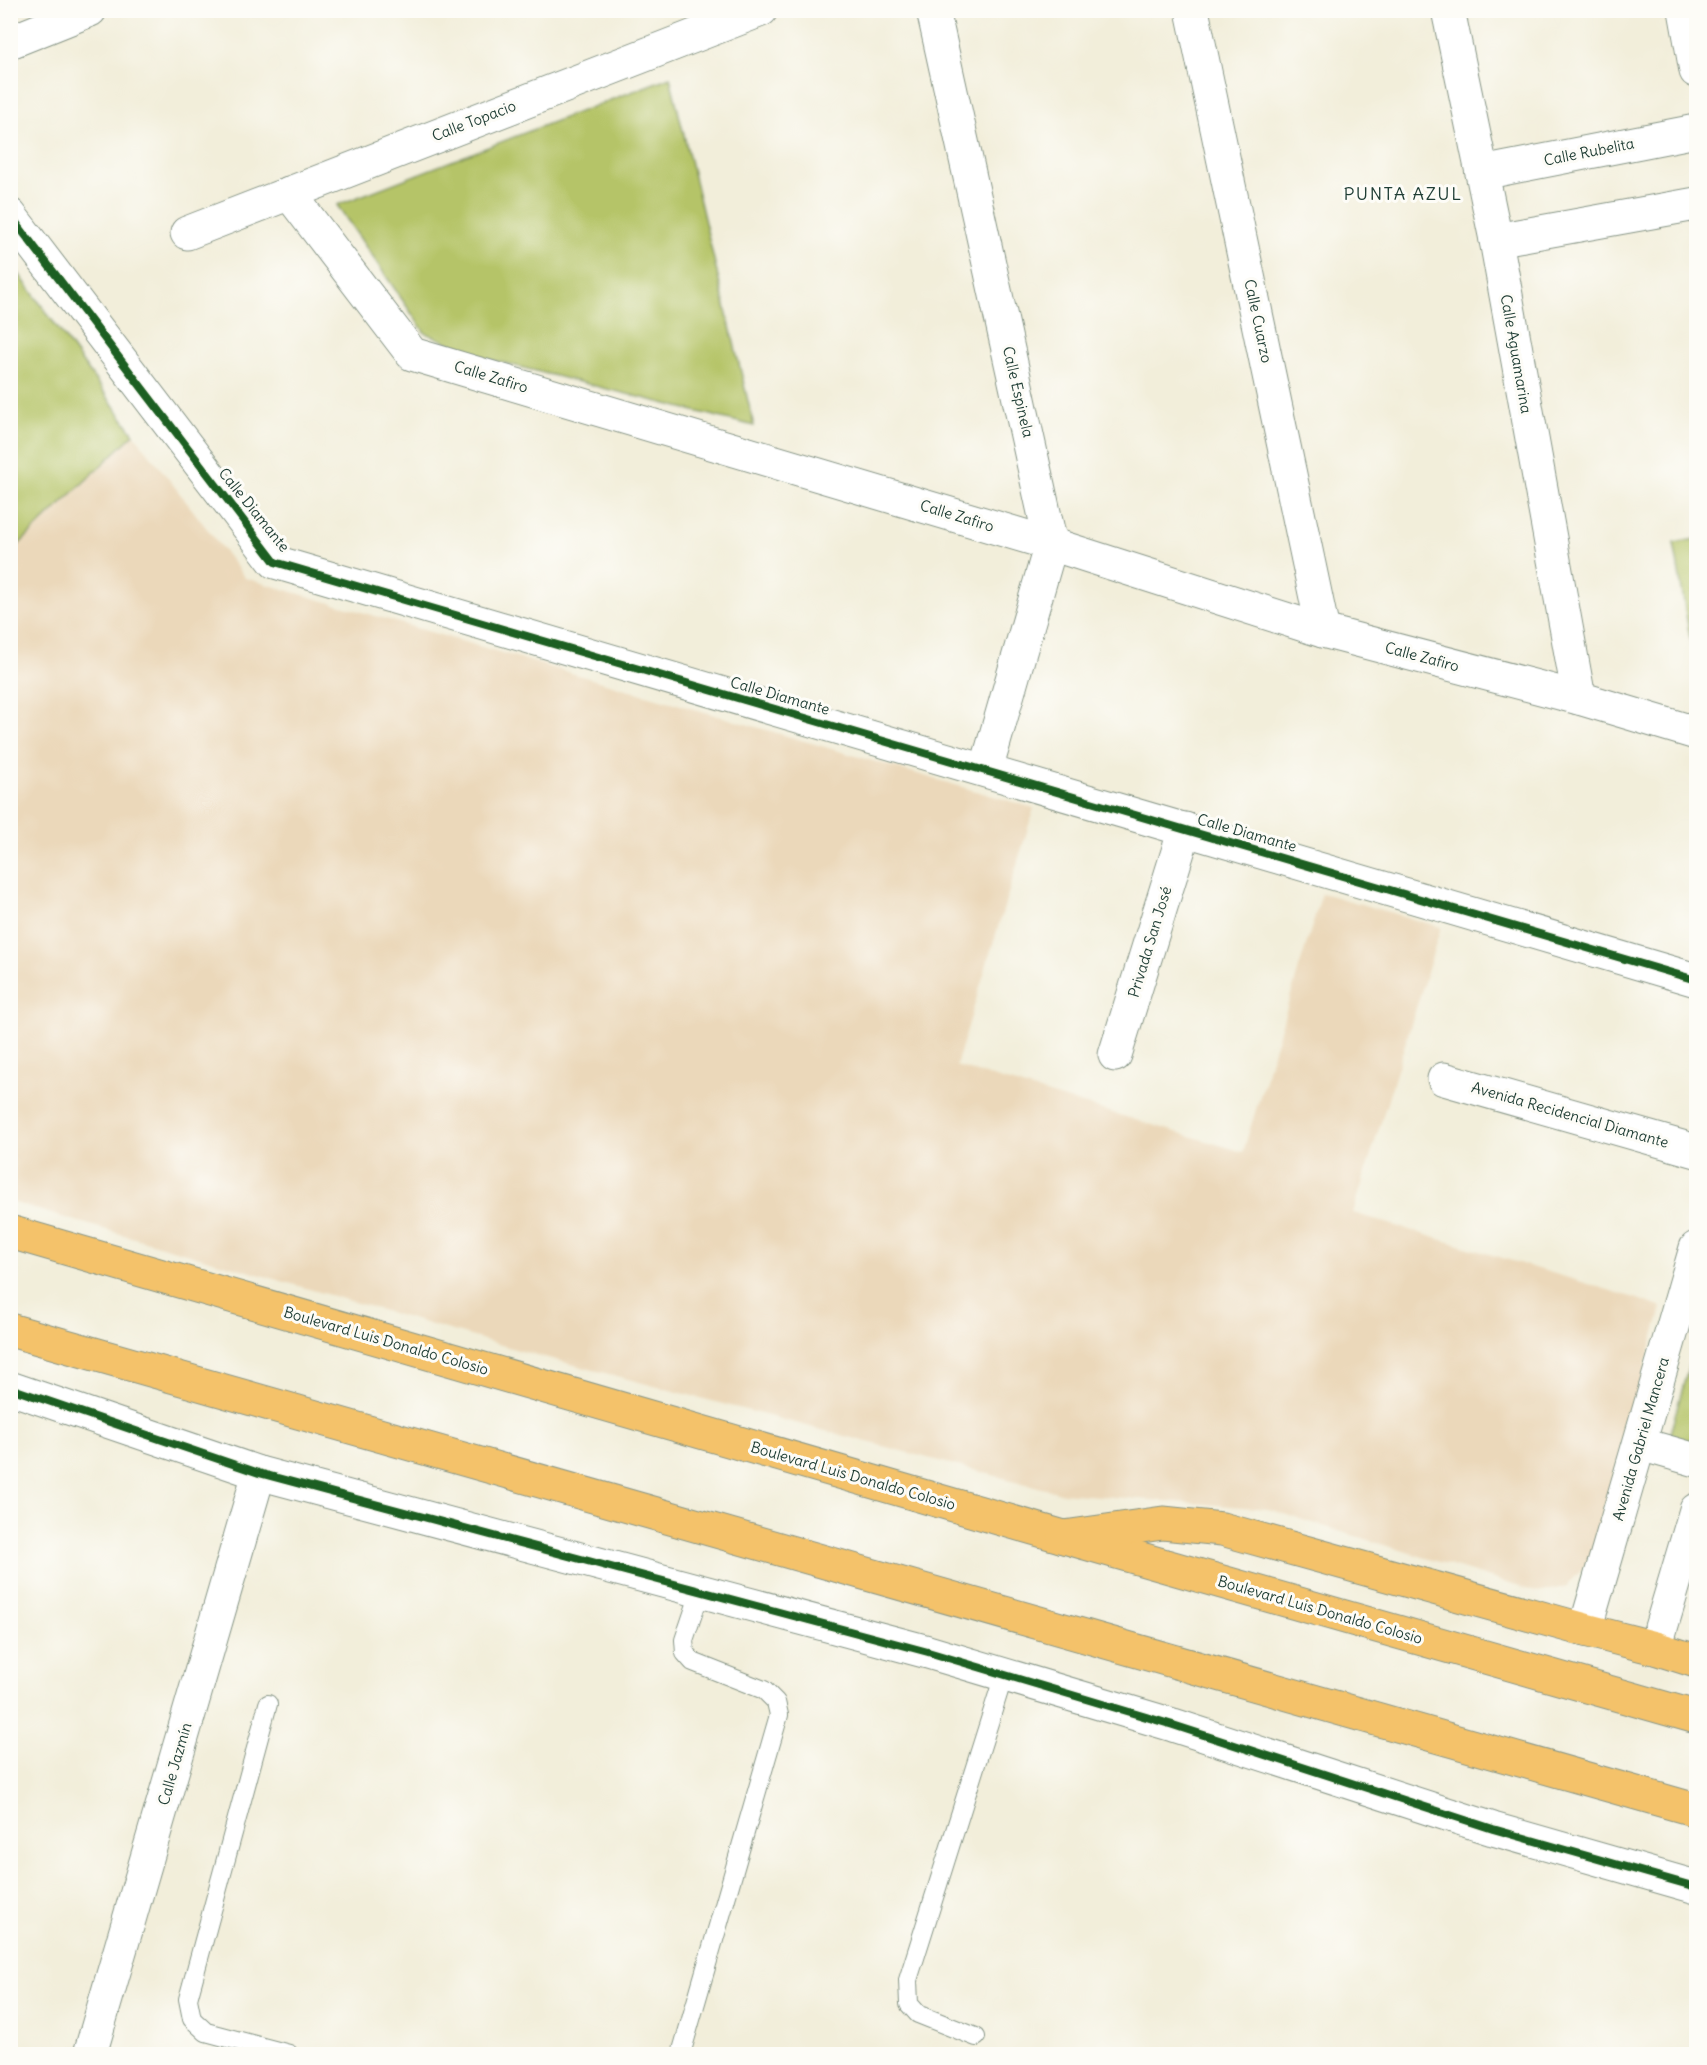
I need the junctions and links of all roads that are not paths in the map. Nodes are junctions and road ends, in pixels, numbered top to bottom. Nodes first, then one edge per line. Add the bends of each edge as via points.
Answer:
1 (90, 10) edge
2 (760, 10) edge
3 (933, 10) edge
4 (1192, 10) edge
5 (1448, 10) edge
6 (1685, 10) edge
7 (10, 42) edge
8 (1696, 71) edge
9 (1696, 131) edge
10 (1482, 173) junction
11 (289, 192) junction
12 (1696, 204) edge
13 (10, 215) edge
14 (187, 233) dead end
15 (1496, 240) junction
16 (1052, 544) junction
17 (1323, 631) junction
18 (1579, 698) junction
19 (1696, 733) edge
20 (986, 770) junction
21 (1185, 829) junction
22 (1696, 980) edge
23 (1115, 1055) dead end
24 (1444, 1079) dead end
25 (1696, 1151) edge
26 (10, 1232) edge
27 (1696, 1248) edge
28 (10, 1330) edge
29 (10, 1388) edge
30 (1640, 1444) junction
31 (1696, 1460) edge
32 (259, 1473) junction
33 (1696, 1510) edge
34 (1064, 1537) junction
35 (701, 1590) junction
36 (1585, 1630) junction
37 (1655, 1648) junction
38 (1696, 1661) edge
39 (1004, 1675) junction
40 (268, 1704) dead end
41 (1696, 1717) edge
42 (1696, 1810) edge
43 (1696, 1887) edge
44 (976, 2037) dead end
45 (90, 2055) edge
46 (289, 2055) edge
47 (681, 2055) edge

1 - 7 street
2 - 11 street, Calle Topacio
3 - 16 street, Calle Espinela
4 - 17 street, Calle Cuarzo
5 - 10 street, Calle Aguamarina
6 - 8 street
9 - 10 street, Calle Rubelita
10 - 15 street, Calle Aguamarina
11 - 14 street, Calle Topacio
11 - 16 street, Calle Zafiro via 412,354
12 - 15 street
13 - 20 street, Calle Diamante via 275,562
15 - 18 street, Calle Aguamarina
16 - 17 street, Calle Zafiro
16 - 20 street, Calle Espinela
17 - 18 street, Calle Zafiro
18 - 19 street, Calle Zafiro
20 - 21 street, Calle Diamante
21 - 22 street, Calle Diamante
21 - 23 street, Privada San José
24 - 25 street, Avenida Recidencial Diamante
26 - 34 main road, Boulevard Luis Donaldo Colosio
27 - 30 street, Avenida Gabriel Mancera
28 - 42 main road
29 - 32 street
30 - 31 street
30 - 36 street, Avenida Gabriel Mancera
32 - 35 street
32 - 45 street, Calle Jazmín
33 - 37 street
34 - 36 main road via 1163,1523 1222,1529
34 - 41 main road, Boulevard Luis Donaldo Colosio
35 - 39 street
35 - 47 lane via 684,1640 685,1653 693,1662 764,1690 776,1702 779,1715
36 - 37 main road
37 - 38 main road
39 - 43 street via 1173,1725 1493,1829
39 - 44 lane via 908,1980 909,2004 918,2014
40 - 46 lane via 188,1999 192,2019 206,2032

